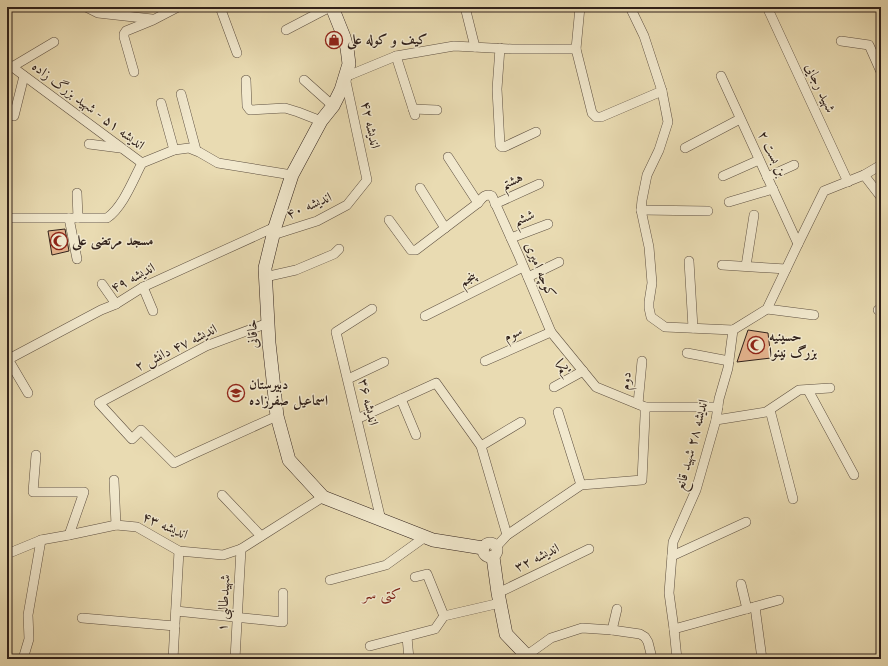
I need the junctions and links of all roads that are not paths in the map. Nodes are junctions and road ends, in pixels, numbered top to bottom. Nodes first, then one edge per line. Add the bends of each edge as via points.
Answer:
1 (10, 7) edge
2 (86, 7) edge
3 (178, 7) edge
4 (220, 7) edge
5 (331, 7) edge
6 (465, 7) edge
7 (580, 7) edge
8 (630, 7) edge
9 (766, 7) edge
10 (7, 9) edge
11 (153, 20) junction
12 (286, 30) dead end
13 (841, 41) dead end
14 (54, 42) dead end
15 (475, 47) junction
16 (500, 48) junction
17 (576, 49) junction
18 (237, 53) dead end
19 (396, 56) junction
20 (10, 65) edge
21 (134, 72) dead end
22 (881, 72) edge
23 (24, 76) junction
24 (721, 76) dead end
25 (346, 77) junction
26 (246, 80) dead end
27 (304, 80) dead end
28 (662, 91) junction
29 (181, 94) dead end
30 (161, 103) dead end
31 (333, 106) junction
32 (437, 110) dead end
33 (14, 116) dead end
34 (740, 119) junction
35 (321, 121) junction
36 (536, 132) dead end
37 (89, 144) dead end
38 (122, 148) junction
39 (685, 148) dead end
40 (174, 150) junction
41 (196, 150) junction
42 (448, 157) dead end
43 (759, 160) junction
44 (142, 163) junction
45 (794, 165) dead end
46 (881, 165) edge
47 (292, 175) junction
48 (864, 175) junction
49 (723, 176) dead end
50 (767, 177) junction
51 (367, 180) joint
52 (848, 182) junction
53 (539, 184) dead end
54 (420, 188) dead end
55 (773, 189) junction
56 (77, 193) dead end
57 (881, 197) edge
58 (478, 202) junction
59 (729, 202) dead end
60 (495, 204) junction
61 (642, 210) junction
62 (708, 211) dead end
63 (754, 215) dead end
64 (7, 218) edge
65 (74, 218) junction
66 (389, 220) dead end
67 (548, 224) dead end
68 (445, 228) junction
69 (274, 231) junction
70 (511, 238) junction
71 (798, 244) junction
72 (339, 249) dead end
73 (77, 259) dead end
74 (689, 261) dead end
75 (559, 262) dead end
76 (722, 265) dead end
77 (746, 266) junction
78 (523, 267) junction
79 (786, 269) junction
80 (265, 277) junction
81 (528, 278) junction
82 (102, 284) dead end
83 (143, 287) junction
84 (116, 304) junction
85 (767, 309) junction
86 (372, 310) dead end
87 (153, 311) dead end
88 (814, 315) dead end
89 (425, 316) dead end
90 (268, 323) junction
91 (693, 328) junction
92 (733, 330) junction
93 (551, 332) junction
94 (687, 353) dead end
95 (7, 360) edge
96 (485, 361) dead end
97 (642, 361) dead end
98 (729, 361) junction
99 (384, 362) dead end
100 (583, 371) junction
101 (348, 379) junction
102 (554, 387) dead end
103 (830, 388) dead end
104 (808, 390) junction
105 (28, 393) dead end
106 (401, 399) junction
107 (642, 405) junction
108 (718, 407) junction
109 (770, 410) junction
110 (558, 412) dead end
111 (277, 416) junction
112 (358, 419) junction
113 (716, 420) junction
114 (521, 422) dead end
115 (416, 435) dead end
116 (481, 446) junction
117 (36, 455) dead end
118 (854, 475) dead end
119 (114, 480) dead end
120 (581, 485) junction
121 (222, 495) dead end
122 (323, 497) junction
123 (793, 499) dead end
124 (381, 520) junction
125 (746, 522) dead end
126 (116, 525) junction
127 (69, 535) junction
128 (261, 536) junction
129 (507, 536) junction
130 (425, 537) junction
131 (41, 540) junction
132 (483, 548) joint
133 (241, 549) junction
134 (589, 549) dead end
135 (179, 551) junction
136 (495, 551) junction
137 (7, 554) edge
138 (672, 556) junction
139 (415, 577) dead end
140 (330, 580) dead end
141 (741, 584) dead end
142 (283, 593) dead end
143 (499, 598) junction
144 (779, 600) dead end
145 (751, 608) junction
146 (617, 609) dead end
147 (176, 611) junction
148 (444, 616) junction
149 (82, 618) dead end
150 (237, 618) junction
151 (175, 626) junction
152 (674, 629) junction
153 (612, 630) junction
154 (407, 636) junction
155 (370, 646) dead end
156 (527, 658) edge
157 (652, 658) dead end
158 (23, 659) edge
159 (173, 659) edge
160 (235, 659) edge
161 (408, 659) edge
162 (677, 659) edge
163 (762, 659) edge

1 - 10 street
2 - 11 street via 98,13
3 - 11 street
4 - 18 street
5 - 12 street
5 - 25 main road, خاقانی via 347,48 349,64
6 - 15 street
7 - 17 street
8 - 28 street via 644,36
9 - 52 street, شهید رجایی
11 - 21 street via 124,34
13 - 22 street via 869,45
14 - 20 street
15 - 16 street
15 - 19 street via 454,46
16 - 17 street
16 - 36 street via 497,89 500,146 504,147
17 - 28 street via 592,113 596,117
19 - 25 street
19 - 32 street via 414,112
20 - 23 street, اندیشه ۵۱ - شهید بزرگ زاده
23 - 33 street
23 - 38 street, اندیشه ۵۱ - شهید بزرگ زاده
24 - 34 street, بن بست ۲
25 - 31 main road, خاقانی
25 - 51 street, اندیشه ۴۲
26 - 35 street via 247,106 250,110 285,108
27 - 31 street
28 - 61 street via 668,122 648,175
29 - 41 street
30 - 40 street
31 - 35 main road, خاقانی
34 - 39 street
34 - 43 street, بن بست ۲
35 - 47 main road, خاقانی
37 - 38 street
38 - 44 street, اندیشه ۵۱ - شهید بزرگ زاده
40 - 41 street, اندیشه ۵۱ - شهید بزرگ زاده
40 - 44 street, اندیشه ۵۱ - شهید بزرگ زاده
41 - 47 street, اندیشه ۵۱ - شهید بزرگ زاده via 218,163
42 - 58 street
43 - 49 street
43 - 50 street, بن بست ۲
44 - 65 street via 126,196 112,215 103,219
45 - 50 street
46 - 48 street
47 - 69 main road, خاقانی
48 - 52 street
48 - 57 street
50 - 55 street, بن بست ۲
51 - 69 street, اندیشه ۴۰ via 347,205 317,221
52 - 71 street via 824,191
53 - 60 street, هشتم
54 - 68 street
55 - 59 street
55 - 71 street, بن بست ۲
56 - 65 street
58 - 60 street via 489,195
58 - 68 street
60 - 70 street, کوچه امیری
61 - 62 street
61 - 91 street via 649,247 651,318 665,327
63 - 77 street
64 - 65 street
65 - 73 street
66 - 68 street via 411,250 416,250
67 - 70 street, ششم
69 - 80 main road, خاقانی
69 - 83 street, اندیشه ۴۹
70 - 78 street, کوچه امیری
71 - 79 street
72 - 80 street via 334,254 296,270
74 - 91 street
75 - 81 street
76 - 77 street
77 - 79 street
78 - 81 street, کوچه امیری
78 - 89 street, پنجم
79 - 85 street
80 - 90 main road, خاقانی
81 - 93 street, کوچه امیری
82 - 84 street
83 - 84 street, اندیشه ۴۹
83 - 87 street
84 - 95 street, اندیشه ۴۹
85 - 88 street
85 - 92 street
86 - 101 street, اندیشه ۳۶ via 336,332
90 - 111 main road, خاقانی
90 - 111 street, اندیشه ۴۷ دانش ۲ via 206,346 98,403 132,439 141,430 174,463
91 - 92 street
92 - 98 street, اندیشه ۲۸ شهید قانع
93 - 96 street, سوم
93 - 100 street, کوچه امیری
94 - 98 street
95 - 105 street
97 - 107 street, دوم
98 - 108 street, اندیشه ۲۸ شهید قانع
99 - 101 street
100 - 102 street, یکم
100 - 107 street, کوچه امیری via 596,386
101 - 112 street, اندیشه ۳۶
103 - 104 street
104 - 109 street via 799,390
104 - 118 street
106 - 112 street
106 - 115 street
106 - 116 street via 436,382
107 - 108 street
107 - 120 street, دوم via 642,480
108 - 113 street, اندیشه ۲۸ شهید قانع
109 - 113 street
109 - 123 street
110 - 120 street
111 - 122 main road, خاقانی via 289,460
112 - 124 street, اندیشه ۳۶
113 - 138 street, اندیشه ۲۸ شهید قانع via 696,490 673,542
114 - 116 street
116 - 129 street
117 - 127 street via 33,492 84,492
119 - 126 street
120 - 129 street
121 - 128 street
122 - 124 main road, خاقانی
122 - 128 street, اندیشه ۴۳
124 - 130 main road, خاقانی
125 - 138 street
126 - 127 street, اندیشه ۴۳
126 - 135 street, اندیشه ۴۳ via 137,527
127 - 131 street, اندیشه ۴۳
128 - 133 street, اندیشه ۴۳
129 - 136 street
130 - 132 main road, خاقانی
130 - 140 street via 386,564
131 - 137 street, اندیشه ۴۳
131 - 158 street via 28,615 29,639
132 - 136 street via 485,556 489,557
133 - 135 street, اندیشه ۴۳ via 223,556
133 - 150 street, شهیدطالبی ۱
134 - 143 street, اندیشه ۳۲
135 - 147 street
136 - 143 main road
138 - 152 street, اندیشه ۲۸ شهید قانع via 669,593
139 - 148 street via 426,574
141 - 145 street
142 - 150 street via 283,622
143 - 148 street, اندیشه ۳۲
143 - 156 main road via 506,634
144 - 145 street
145 - 152 street
145 - 163 street
146 - 153 street
147 - 150 street
147 - 151 street
148 - 154 street via 435,629
149 - 151 street
150 - 160 street, شهیدطالبی ۱
151 - 159 street
152 - 162 street, اندیشه ۲۸ شهید قانع
153 - 156 street via 582,628 551,638
153 - 157 street via 645,637
154 - 155 street
154 - 161 street

